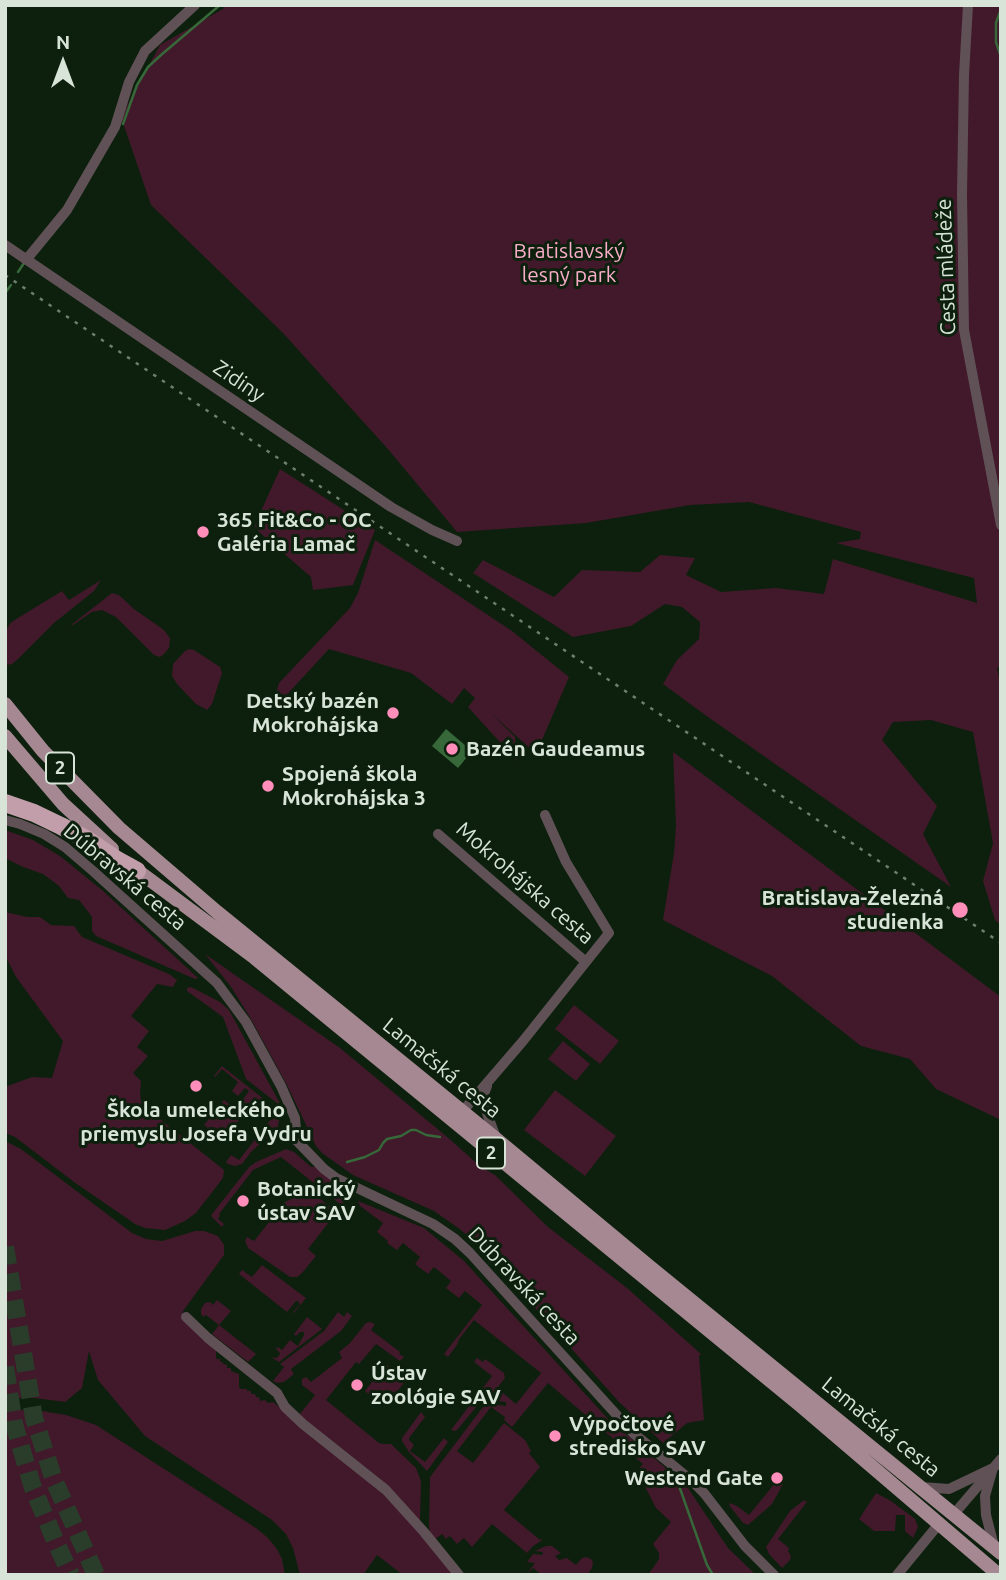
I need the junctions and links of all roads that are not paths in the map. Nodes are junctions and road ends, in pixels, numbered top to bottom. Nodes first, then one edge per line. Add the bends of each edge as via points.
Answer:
1 (195, 5) edge
2 (968, 5) edge
3 (5, 245) edge
4 (26, 260) junction
5 (1001, 525) edge
6 (457, 541) dead end
7 (5, 704) edge
8 (5, 736) edge
9 (5, 803) edge
10 (545, 815) dead end
11 (5, 820) edge
12 (438, 834) dead end
13 (137, 871) junction
14 (586, 962) junction
15 (488, 1083) junction
16 (460, 1119) junction
17 (496, 1139) junction
18 (186, 1317) dead end
19 (1001, 1459) edge
20 (993, 1468) junction
21 (921, 1487) junction
22 (954, 1514) junction
23 (938, 1525) junction
24 (997, 1550) edge
25 (459, 1575) edge
26 (774, 1575) edge
27 (897, 1575) edge
28 (999, 1575) edge

1 - 4 street via 145,51 105,146 67,210
2 - 5 street, Cesta mládeže via 962,194 964,330
3 - 4 street, Zidiny
4 - 6 street, Zidiny via 391,508
7 - 16 main road, Lamačská cesta / 2 via 43,751 119,828
8 - 13 main road, Lamačská cesta / 2 via 63,804
9 - 13 highway via 69,830
10 - 14 street, Mokrohájska cesta via 566,862 609,933
11 - 26 street, Dúbravská cesta via 65,847 217,983 246,1023 289,1102 297,1141 336,1178 455,1239 633,1433 711,1501
12 - 14 street, Mokrohájska cesta
13 - 16 main road, Lamačská cesta / 2
14 - 15 street, Mokrohájska cesta
15 - 16 street, Mokrohájska cesta
15 - 17 street via 484,1105
16 - 17 main road, Lamačská cesta / 2
16 - 23 main road, Lamačská cesta / 2
17 - 21 main road, Lamačská cesta / 2
18 - 25 street via 277,1393 303,1424 386,1490
19 - 20 street
20 - 21 street via 948,1489
20 - 22 street
20 - 24 street via 985,1496
21 - 22 main road, Lamačská cesta / 2
22 - 23 main road
22 - 24 main road, Lamačská cesta / 2
23 - 27 street
23 - 28 main road, Lamačská cesta / 2

